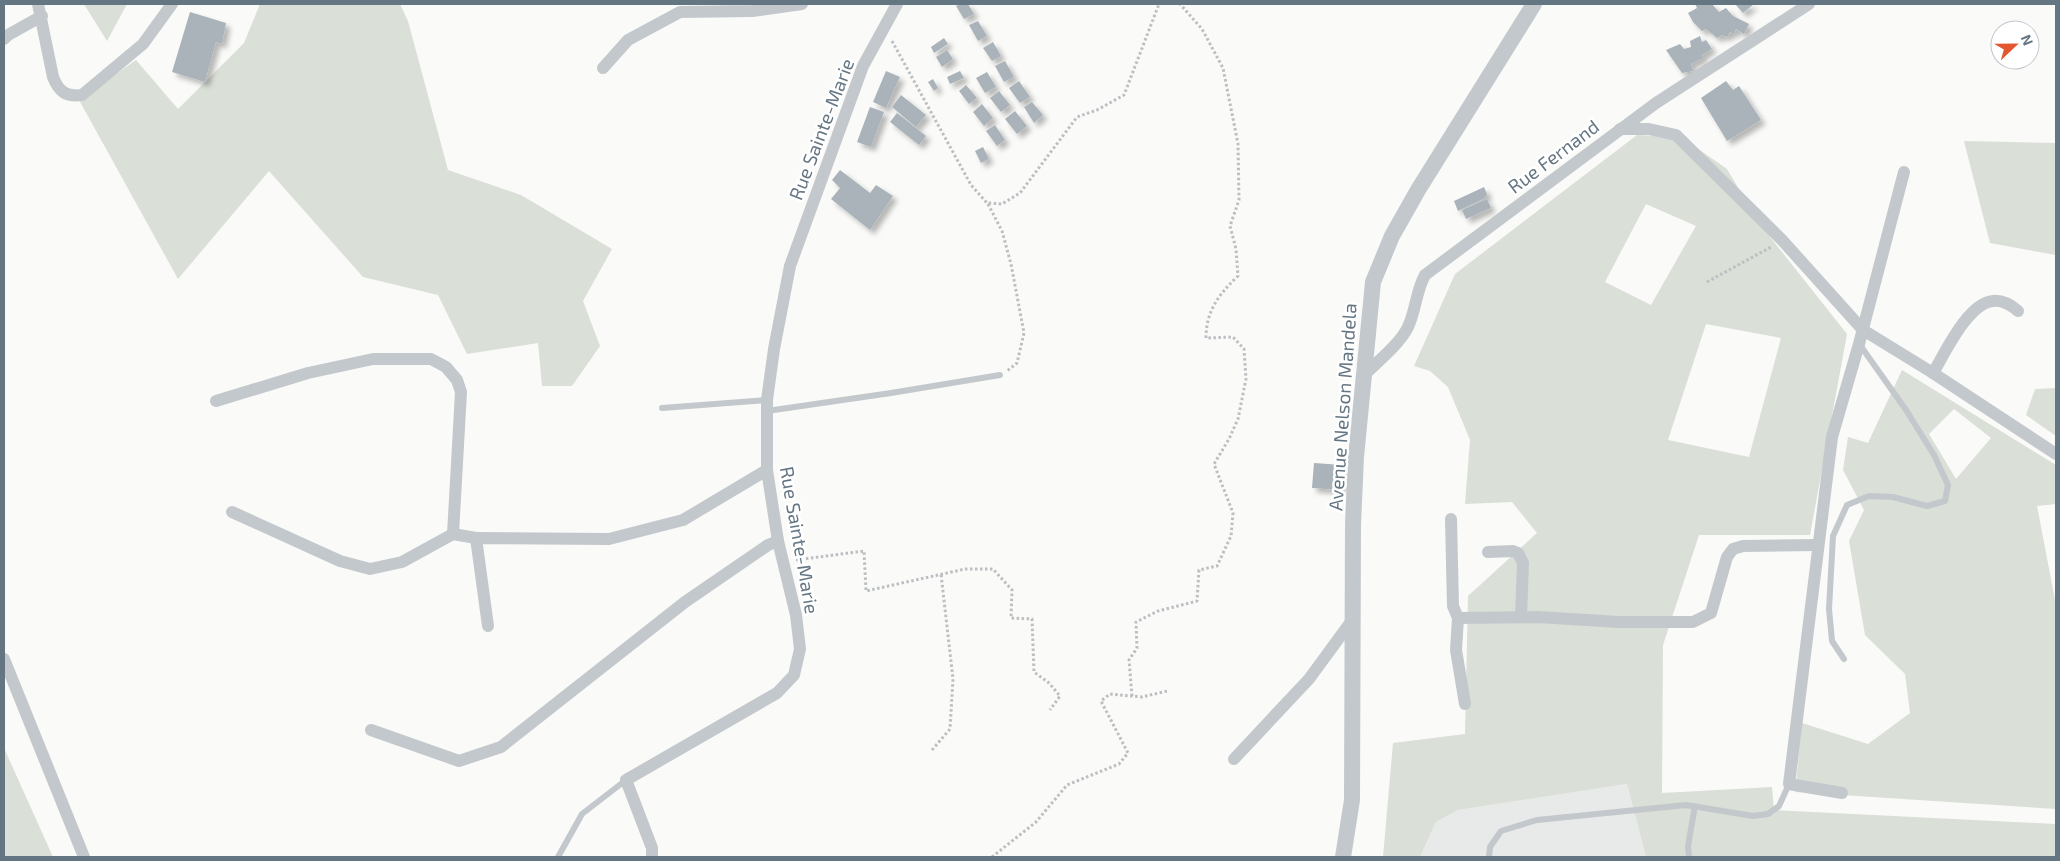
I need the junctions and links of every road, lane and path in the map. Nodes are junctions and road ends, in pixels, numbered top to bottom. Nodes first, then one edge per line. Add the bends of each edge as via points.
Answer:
1 (172, 4) edge
2 (802, 4) edge
3 (897, 4) edge
4 (1159, 4) edge
5 (1180, 4) edge
6 (1534, 4) edge
7 (1809, 4) edge
8 (40, 10) edge
9 (884, 27) junction
10 (4, 40) edge
11 (603, 68) dead end
12 (1620, 129) junction
13 (1904, 172) dead end
14 (987, 203) junction
15 (1782, 240) junction
16 (1707, 282) dead end
17 (2018, 311) dead end
18 (1863, 330) junction
19 (1859, 344) junction
20 (1934, 373) junction
21 (1000, 375) joint
22 (1363, 376) junction
23 (216, 401) dead end
24 (767, 406) junction
25 (662, 408) dead end
26 (2056, 454) edge
27 (767, 470) junction
28 (232, 512) dead end
29 (1451, 519) dead end
30 (453, 534) junction
31 (476, 538) junction
32 (778, 540) junction
33 (1817, 545) junction
34 (1488, 552) dead end
35 (783, 562) junction
36 (941, 574) junction
37 (1521, 616) junction
38 (1458, 618) junction
39 (1353, 619) junction
40 (488, 626) dead end
41 (4, 659) edge
42 (1844, 659) dead end
43 (1167, 690) dead end
44 (1132, 696) junction
45 (1465, 704) dead end
46 (1050, 710) dead end
47 (371, 730) dead end
48 (932, 750) dead end
49 (1234, 759) dead end
50 (626, 780) junction
51 (1789, 784) junction
52 (1842, 793) dead end
53 (1696, 806) junction
54 (84, 857) edge
55 (558, 857) edge
56 (652, 857) edge
57 (992, 857) edge
58 (1343, 857) edge
59 (1489, 857) edge
60 (1689, 857) edge

1 - 8 street via 143,44 77,96 64,94 57,85
2 - 11 street via 752,11 680,12 628,40
3 - 9 street, Rue Sainte-Marie
4 - 14 path via 1124,95 1077,117 1020,193 1002,204
5 - 44 path via 1202,29 1224,68 1238,144 1239,200 1230,226 1238,276 1222,292 1206,322 1206,338 1233,336 1244,349 1246,378 1238,419 1214,464 1233,513 1230,536 1217,566 1199,570 1197,601 1158,611 1136,622 1137,648 1130,660
6 - 22 street, Avenue Nelson Mandela via 1392,236 1372,282
7 - 12 street, Rue Fernand
8 - 10 street
9 - 14 path via 970,185
9 - 24 street, Rue Sainte-Marie via 863,66 790,266
12 - 15 street via 1649,129 1676,135
12 - 22 street, Rue Fernand via 1425,275 1419,285 1408,328
13 - 18 street
14 - 21 path via 1002,232 1024,333 1017,364
15 - 16 path
15 - 18 street
17 - 20 street via 2002,302 1992,301 1980,306 1956,334
18 - 19 street
18 - 20 street
19 - 33 street via 1832,437
19 - 42 lane via 1906,410 1948,485 1945,501 1927,506 1893,497 1869,496 1847,505 1833,536 1829,609 1832,641
20 - 26 street
21 - 24 lane via 891,393
22 - 39 street, Avenue Nelson Mandela via 1356,457
23 - 30 street via 308,373 373,359 431,359 446,367 457,380 460,392
24 - 25 lane
24 - 27 street, Rue Sainte-Marie
27 - 31 street via 684,520 609,539
27 - 32 street, Rue Sainte-Marie
28 - 30 street via 340,561 370,569 402,562
29 - 38 street via 1453,606
30 - 31 street
31 - 40 street
32 - 35 street, Rue Sainte-Marie
32 - 47 street via 685,602 501,747 459,761
33 - 37 street via 1743,546 1733,549 1727,557 1710,613 1693,622 1619,622
33 - 51 street
34 - 37 street via 1512,551 1521,558
35 - 36 path via 864,551 866,591
35 - 50 street, Rue Sainte-Marie via 796,615 800,649 794,675 777,693
36 - 46 path via 965,569 993,569 1012,590 1011,618 1032,619 1034,672 1049,682 1060,696
36 - 48 path via 953,679 950,729
37 - 38 street
38 - 45 street via 1456,650
39 - 49 street via 1309,679
39 - 58 street, Avenue Nelson Mandela via 1352,800
41 - 54 street
43 - 44 path via 1142,697
44 - 57 path via 1110,694 1101,701 1128,753 1119,764 1067,784 1036,822
50 - 55 lane via 582,814
50 - 56 street via 652,848
51 - 52 street
51 - 53 lane via 1779,806 1768,814 1753,816
53 - 59 lane via 1537,820 1501,831 1490,847
53 - 60 lane

